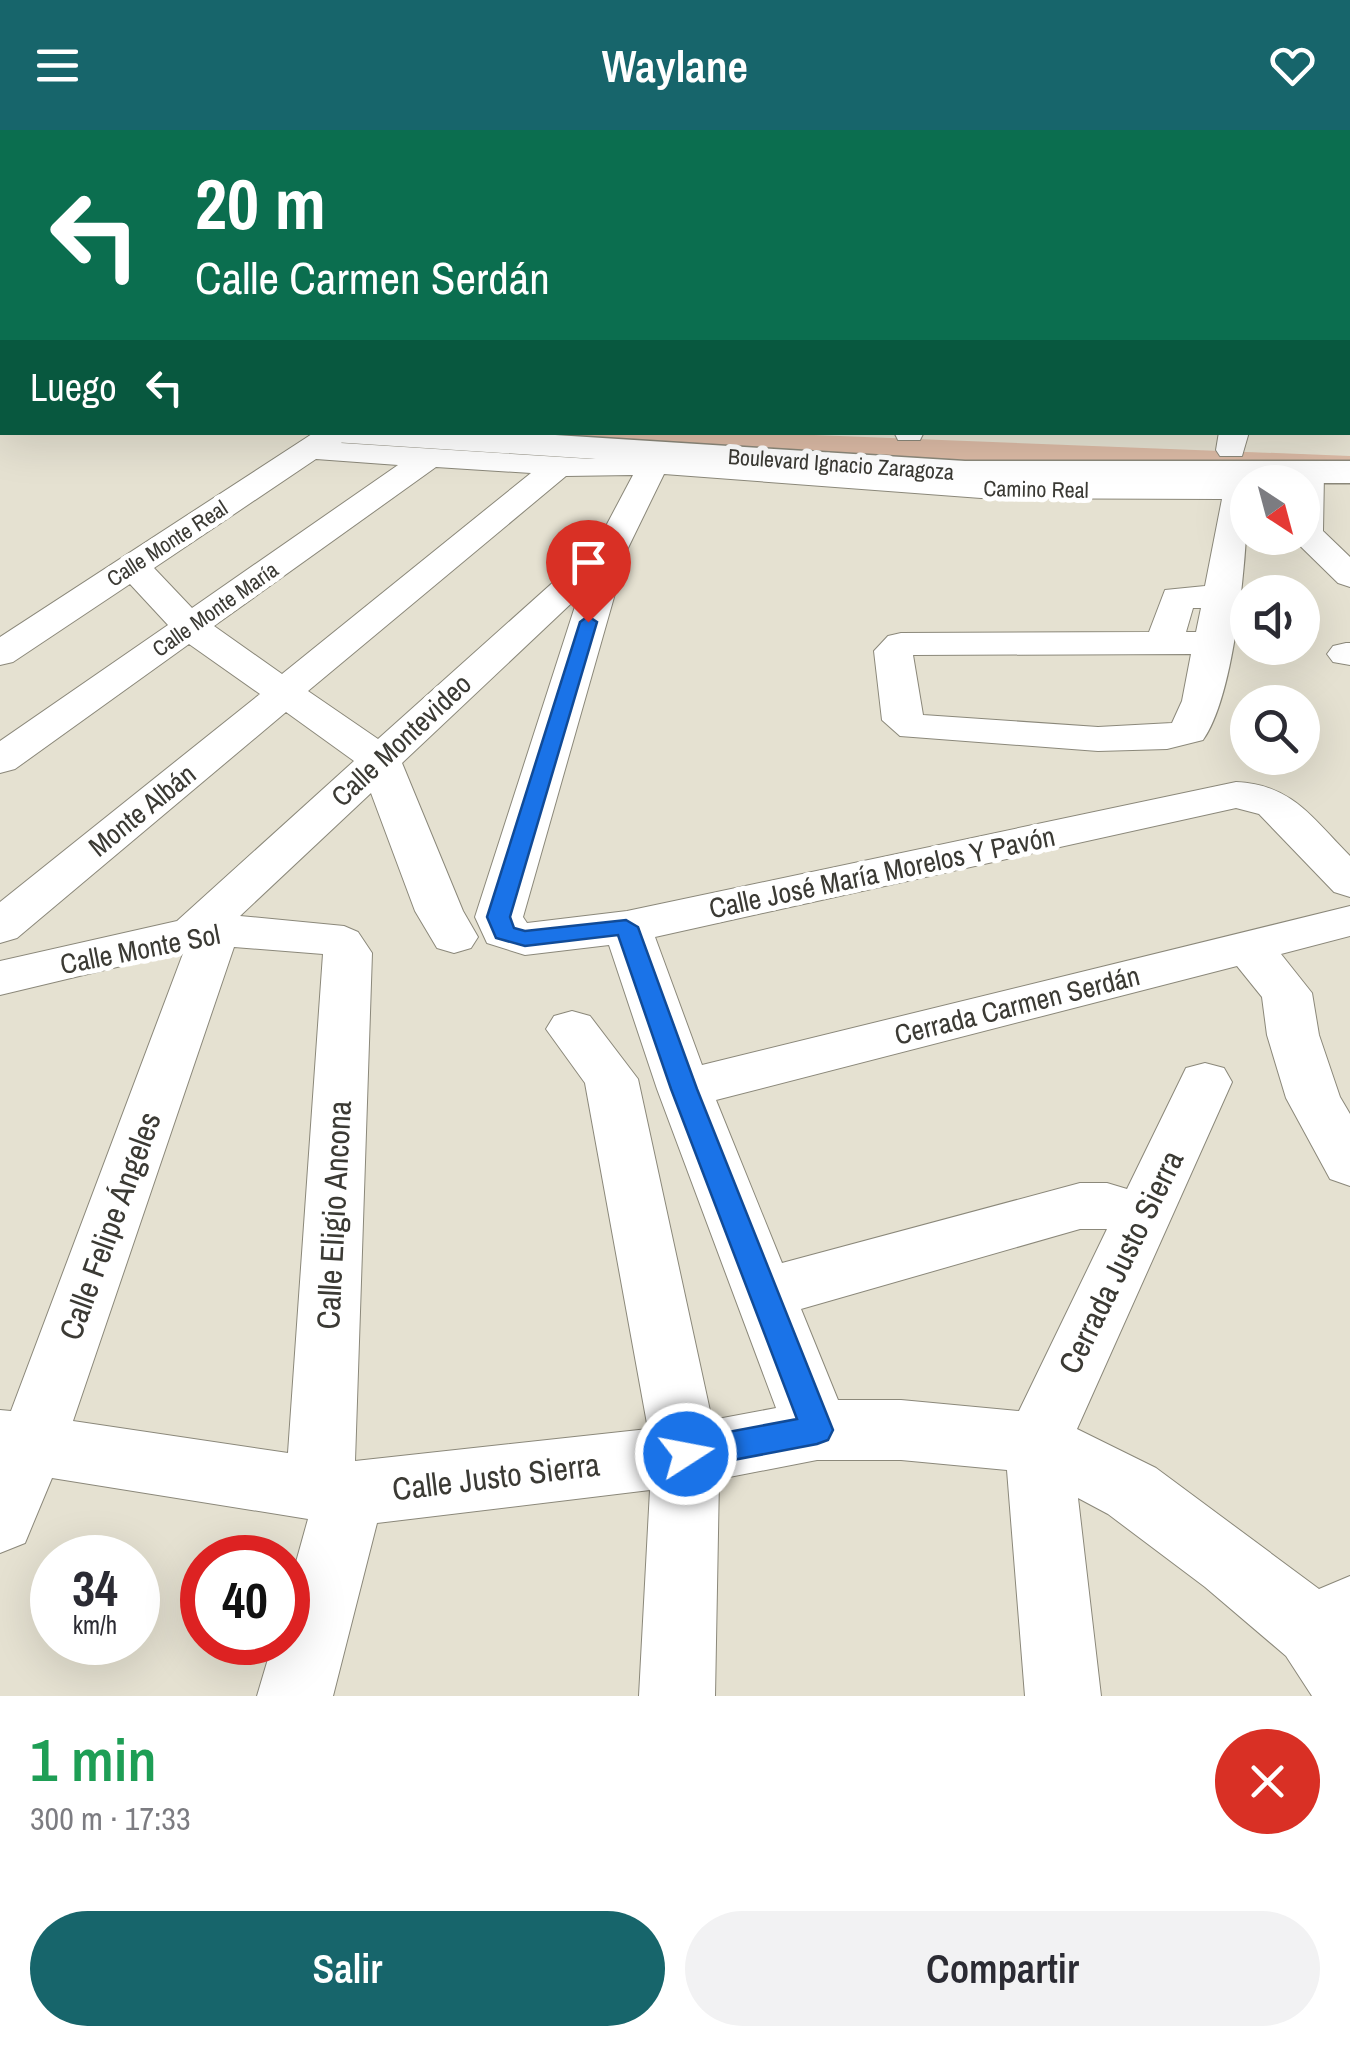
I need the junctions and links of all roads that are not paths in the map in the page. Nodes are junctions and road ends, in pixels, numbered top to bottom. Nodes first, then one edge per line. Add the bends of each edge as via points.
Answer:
1 (934, 435) edge
2 (947, 436) dead end
3 (326, 438) edge
4 (1004, 438) dead end
5 (1232, 441) edge
6 (1350, 451) edge
7 (430, 458) junction
8 (657, 458) junction
9 (559, 466) junction
10 (1350, 472) edge
11 (1230, 473) edge
12 (1320, 473) edge
13 (1230, 489) edge
14 (1320, 547) edge
15 (611, 548) junction
16 (1230, 549) edge
17 (132, 566) junction
18 (1350, 576) edge
19 (1219, 596) junction
20 (190, 627) junction
21 (1164, 643) junction
22 (1212, 643) junction
23 (0, 654) edge
24 (290, 688) junction
25 (379, 759) junction
26 (0, 760) edge
27 (1350, 882) edge
28 (1350, 922) edge
29 (626, 927) junction
30 (0, 928) edge
31 (204, 932) junction
32 (454, 937) dead end
33 (341, 943) joint
34 (1248, 947) junction
35 (0, 978) edge
36 (572, 1028) dead end
37 (1206, 1082) dead end
38 (684, 1089) junction
39 (1350, 1164) edge
40 (1145, 1217) junction
41 (762, 1294) junction
42 (817, 1430) junction
43 (16, 1443) edge
44 (1038, 1444) junction
45 (686, 1454) junction
46 (335, 1492) junction
47 (0, 1520) edge
48 (1337, 1643) edge
49 (296, 1696) edge
50 (677, 1696) edge
51 (1063, 1696) edge

1 - 2 main road, Boulevard Ignacio Zaragoza
3 - 7 street, Camino Real
3 - 8 main road, Boulevard Ignacio Zaragoza
3 - 17 street, Calle Monte Real
4 - 5 main road
5 - 6 main road
7 - 9 street, Camino Real
7 - 20 street, Calle Monte María
8 - 9 street, Camino Real via 606,468
8 - 11 main road, Boulevard Ignacio Zaragoza via 981,472
8 - 13 street, Camino Real via 996,489
8 - 15 street
9 - 24 street, Monte Albán
10 - 12 main road, Boulevard Ignacio Zaragoza
14 - 18 street
15 - 25 street, Calle Montevideo
15 - 29 street, Calle José María Morelos Y Pavón via 498,917 504,932 525,939
16 - 19 street, Camino Real
17 - 20 street
17 - 23 street, Calle Monte Real
19 - 21 street via 1178,598
19 - 22 street, Camino Real
20 - 24 street
20 - 26 street, Calle Monte María
21 - 22 street
21 - 22 street, Camino Real via 901,644 893,650 905,724 1107,738 1184,733 1202,701
24 - 25 street
24 - 30 street, Monte Albán
25 - 31 street, Calle Montevideo
25 - 32 street
27 - 29 street, Calle José María Morelos Y Pavón via 1274,804 1236,795
28 - 34 street, Cerrada Carmen Serdán
29 - 38 street
31 - 33 street, Calle Monte Sol
31 - 35 street, Calle Monte Sol
31 - 43 street, Calle Felipe Ángeles
33 - 46 street, Calle Eligio Ancona via 348,953
34 - 38 street, Cerrada Carmen Serdán
34 - 39 street via 1287,993 1313,1098
36 - 45 street via 611,1079
37 - 40 street, Cerrada Justo Sierra
38 - 41 street
40 - 41 street via 1080,1206
40 - 44 street, Cerrada Justo Sierra
41 - 42 street
42 - 44 street, Calle Justo Sierra via 920,1431
42 - 45 street, Calle Justo Sierra
43 - 46 street, Calle Justo Sierra
43 - 47 street, Calle Felipe Ángeles
44 - 48 street, Calle Justo Sierra via 1132,1491
44 - 51 street
45 - 46 street, Calle Justo Sierra
45 - 50 street
46 - 49 street, Calle Eligio Ancona

